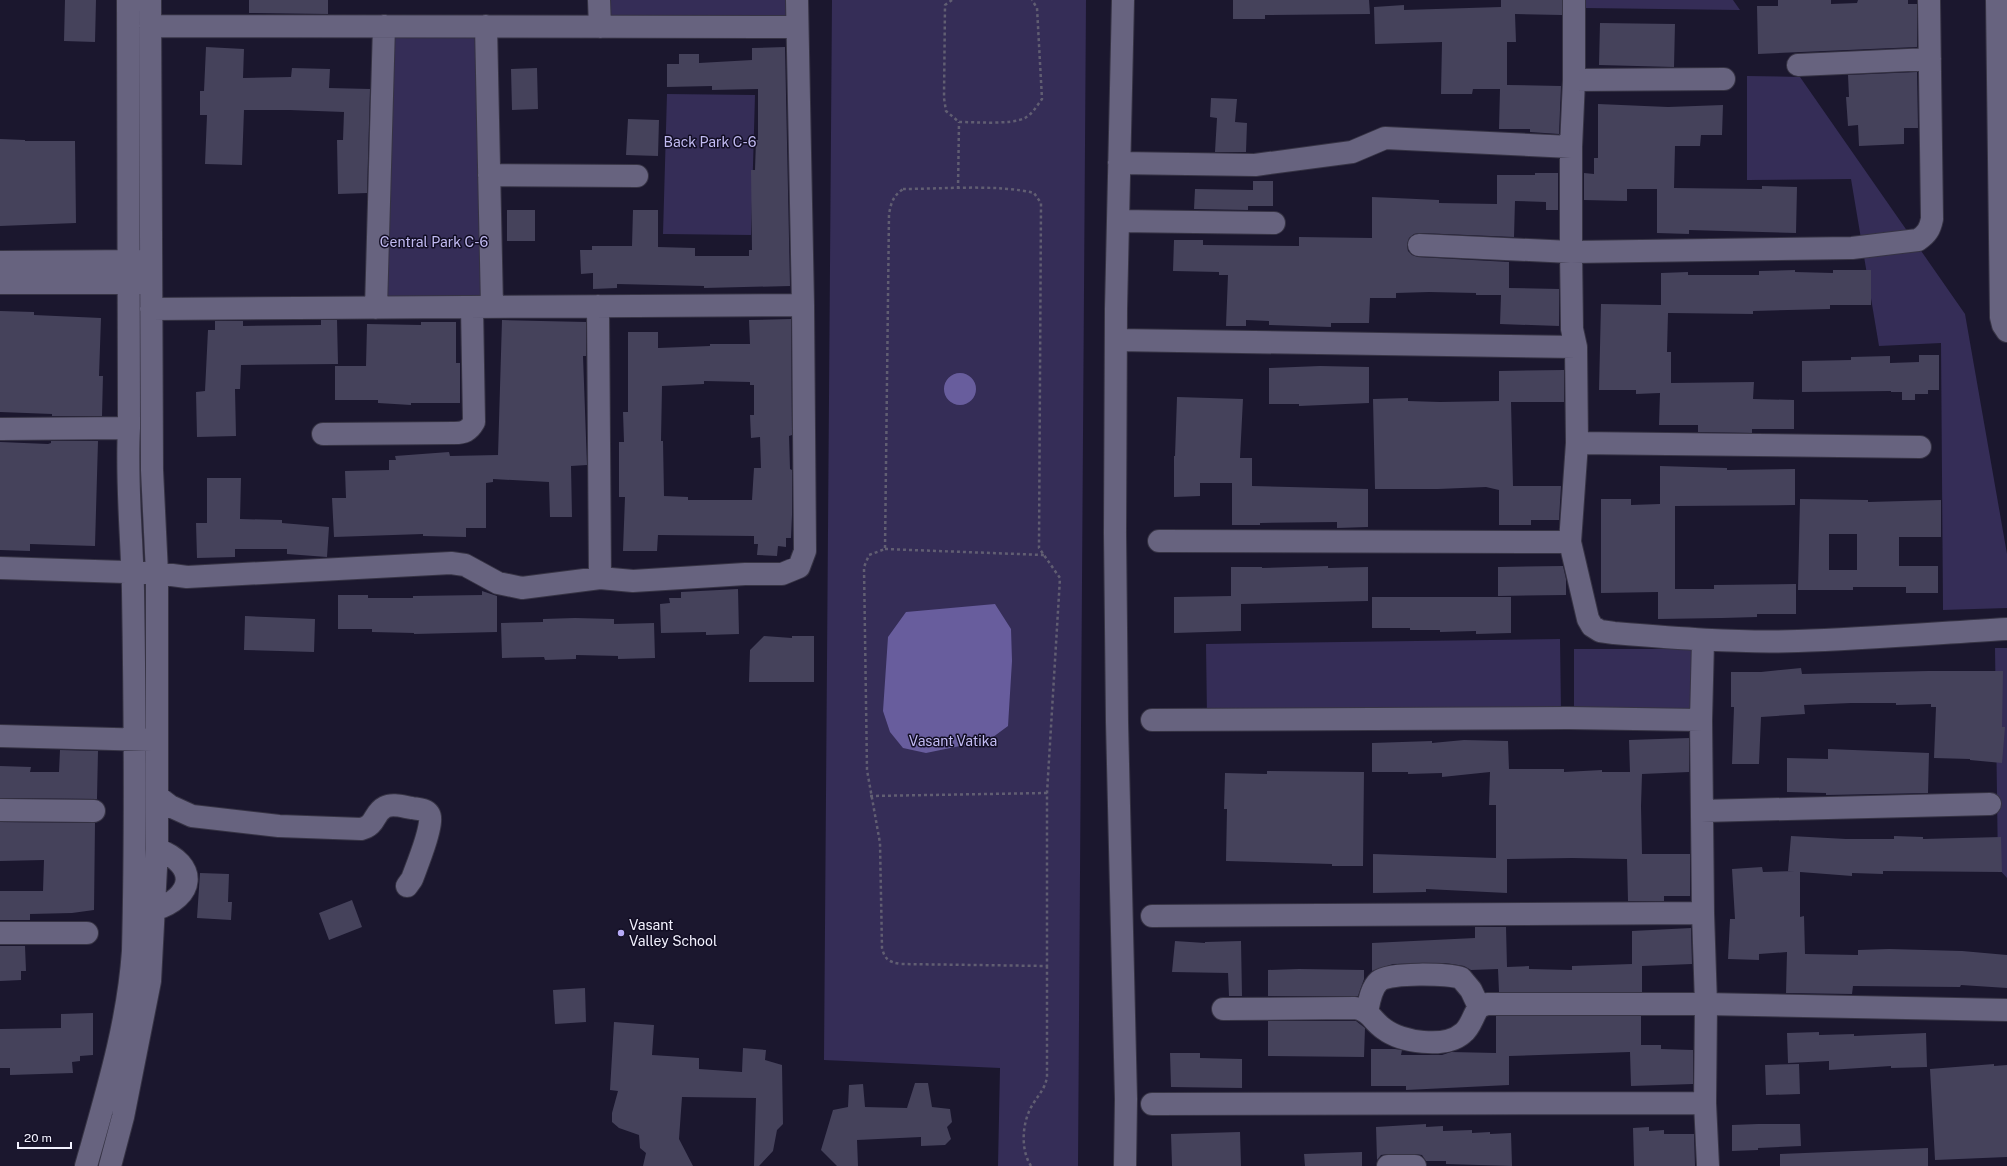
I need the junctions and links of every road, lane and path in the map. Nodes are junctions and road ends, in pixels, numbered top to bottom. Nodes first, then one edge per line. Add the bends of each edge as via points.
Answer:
1 (128, 0) edge
2 (150, 0) edge
3 (599, 0) edge
4 (797, 0) edge
5 (952, 0) edge
6 (1032, 0) edge
7 (1123, 0) edge
8 (1574, 0) edge
9 (1929, 0) edge
10 (1997, 0) edge
11 (150, 26) junction
12 (384, 26) junction
13 (486, 26) junction
14 (600, 27) junction
15 (797, 27) junction
16 (1930, 59) junction
17 (1798, 65) dead end
18 (1724, 79) dead end
19 (1574, 80) junction
20 (958, 122) junction
21 (2003, 146) edge
22 (1571, 147) junction
23 (1119, 163) junction
24 (489, 175) junction
25 (637, 176) dead end
26 (958, 189) junction
27 (1118, 220) junction
28 (1274, 223) dead end
29 (1418, 245) dead end
30 (1571, 252) junction
31 (151, 261) junction
32 (0, 262) edge
33 (128, 262) junction
34 (151, 282) junction
35 (0, 283) edge
36 (127, 284) junction
37 (803, 305) junction
38 (598, 306) junction
39 (482, 307) junction
40 (376, 308) junction
41 (151, 310) junction
42 (2007, 331) edge
43 (1116, 340) junction
44 (1576, 347) junction
45 (129, 428) junction
46 (0, 430) edge
47 (323, 434) dead end
48 (1577, 443) junction
49 (1920, 447) dead end
50 (1159, 541) dead end
51 (1570, 542) junction
52 (885, 549) junction
53 (1044, 555) junction
54 (0, 568) edge
55 (133, 572) junction
56 (156, 573) junction
57 (600, 578) junction
58 (2007, 629) edge
59 (1703, 641) junction
60 (1152, 720) dead end
61 (1702, 720) junction
62 (0, 736) edge
63 (136, 739) junction
64 (158, 740) junction
65 (1048, 793) junction
66 (157, 796) junction
67 (870, 796) junction
68 (1990, 804) dead end
69 (0, 810) edge
70 (94, 811) dead end
71 (1702, 811) junction
72 (157, 849) junction
73 (407, 886) dead end
74 (154, 910) junction
75 (1702, 913) junction
76 (1152, 916) dead end
77 (0, 933) edge
78 (87, 933) dead end
79 (1047, 966) junction
80 (1706, 1004) junction
81 (1479, 1007) junction
82 (1223, 1009) dead end
83 (2007, 1010) edge
84 (1367, 1012) junction
85 (1705, 1103) junction
86 (1152, 1104) dead end
87 (86, 1166) edge
88 (110, 1166) edge
89 (1031, 1166) edge
90 (1125, 1166) edge
91 (1388, 1166) edge
92 (1415, 1166) edge
93 (1708, 1166) edge

1 - 33 street
2 - 11 street
3 - 14 street
4 - 15 street
5 - 20 path via 945,5 944,98 946,111
6 - 20 path via 1037,8 1042,99 1026,117 1016,121
7 - 23 street
8 - 19 street
9 - 16 street
10 - 21 street
11 - 12 street
11 - 31 street
12 - 13 street
12 - 40 street
13 - 14 street
13 - 24 street
14 - 15 street
15 - 37 street
16 - 17 street
16 - 30 street via 1932,219 1926,235 1918,240 1852,248
18 - 19 street
19 - 22 street
20 - 26 path
21 - 42 street via 2001,317 2002,325
22 - 23 street via 1385,138 1352,152 1255,165
22 - 30 street
23 - 27 street
24 - 25 street
24 - 39 street
26 - 52 path via 903,189 892,201 888,243
26 - 53 path via 1025,191 1034,193 1040,203 1039,548
27 - 28 street
27 - 43 street
29 - 30 street
30 - 44 street via 1572,329
31 - 33 street
31 - 34 street
32 - 33 street
33 - 36 street
34 - 36 street
34 - 41 street
35 - 36 street
36 - 45 street
37 - 38 street
37 - 57 street via 805,551 799,567 782,574 633,581
38 - 39 street
38 - 57 street
39 - 40 street
39 - 47 street via 474,422 471,429 463,433
40 - 41 street
41 - 56 street via 152,470
43 - 44 street
43 - 90 street via 1117,706 1126,1099
44 - 48 street
45 - 46 street
45 - 55 street via 127,468
48 - 49 street
48 - 51 street
50 - 51 street
51 - 59 street via 1586,612 1592,626 1600,631 1614,633
52 - 53 path
52 - 67 path via 869,555 864,567 867,770
53 - 65 path via 1060,578
54 - 55 street
55 - 56 street
55 - 63 street
56 - 57 street via 188,577 451,563 465,565 498,583 522,588
56 - 64 street
58 - 59 street via 1799,641
59 - 61 street
60 - 61 street
61 - 71 street
62 - 63 street
63 - 64 street
63 - 87 street via 131,984 107,1093
64 - 66 street
65 - 67 path
65 - 79 path
66 - 72 street
66 - 73 street via 170,806 192,816 279,826 362,829 370,827 379,811 386,806 423,810 431,818 412,879
67 - 79 path via 880,843 882,948 889,962
68 - 71 street
69 - 70 street
71 - 75 street
72 - 74 street
72 - 74 street via 177,858 184,866 187,880 184,891 176,900
74 - 88 street via 150,981 123,1117
75 - 76 street
75 - 80 street
77 - 78 street
79 - 89 path via 1047,1077 1042,1092 1027,1116 1024,1131 1025,1152
80 - 81 street via 1487,1004
80 - 83 street
80 - 85 street
81 - 84 street via 1464,1033 1444,1042 1429,1043 1393,1036 1382,1029
81 - 84 street via 1471,990 1461,978 1398,976 1385,977 1379,981 1372,990
82 - 84 street via 1355,1008
85 - 86 street
85 - 93 street
91 - 92 street

